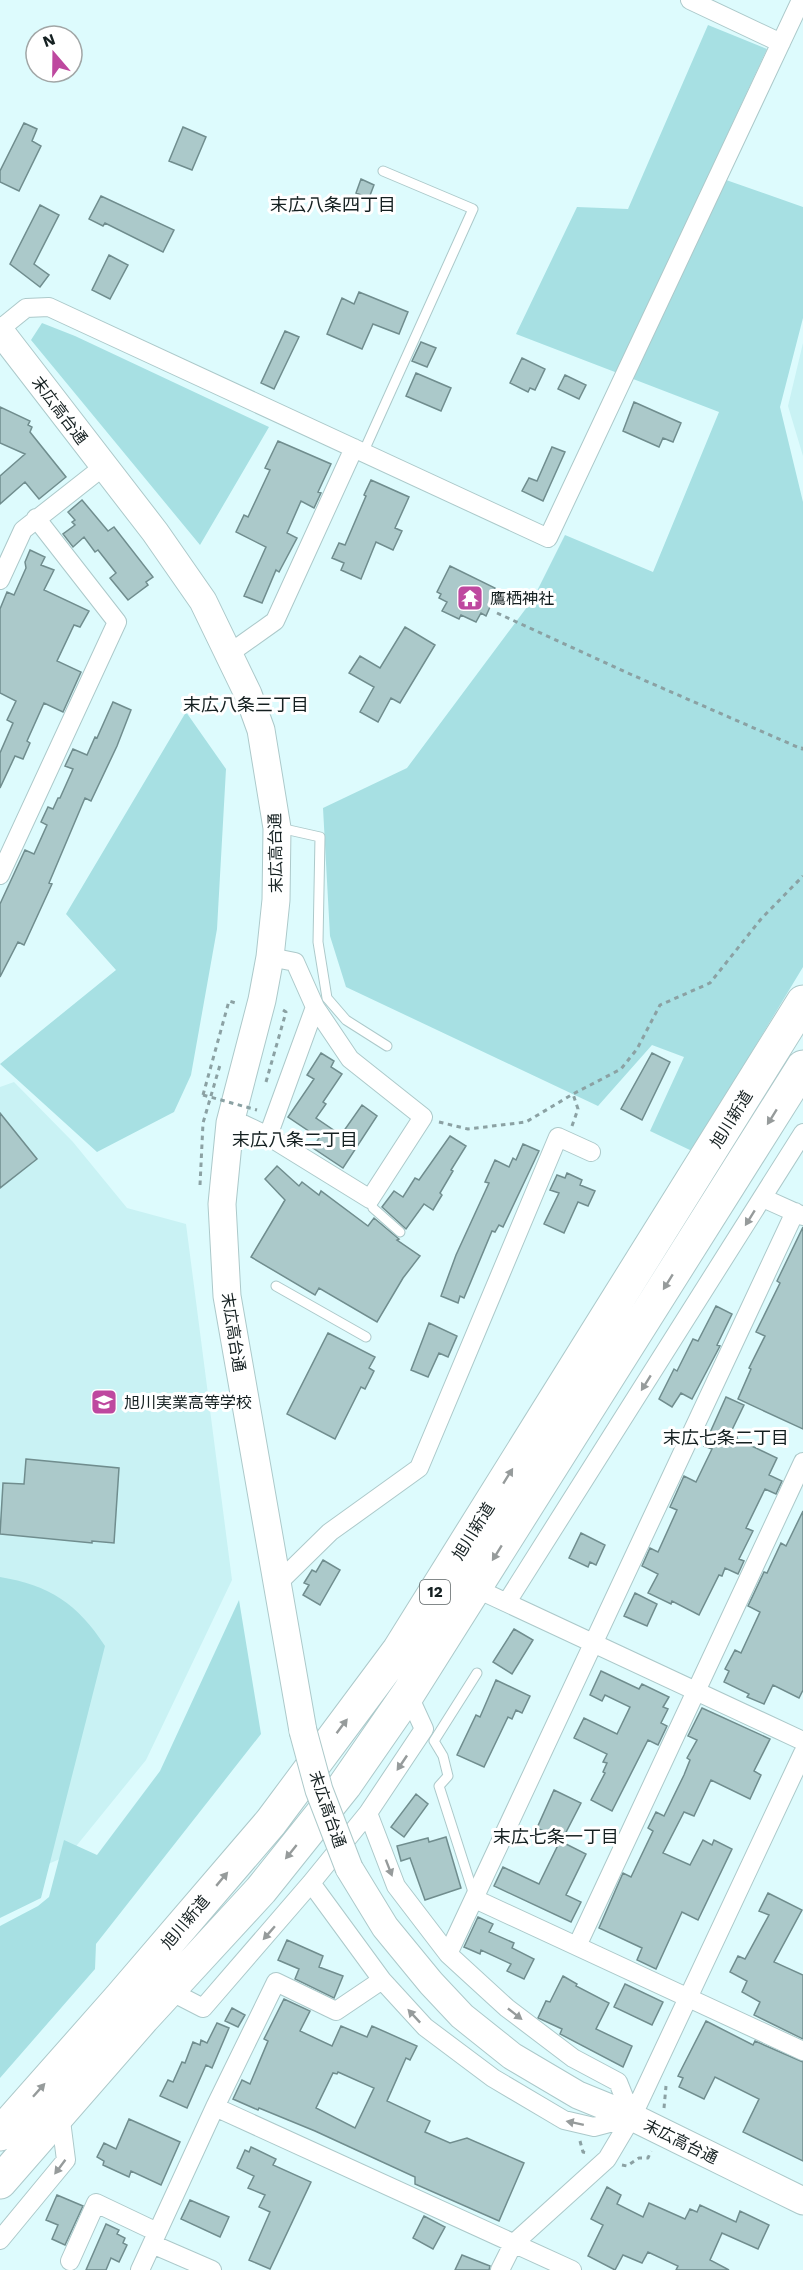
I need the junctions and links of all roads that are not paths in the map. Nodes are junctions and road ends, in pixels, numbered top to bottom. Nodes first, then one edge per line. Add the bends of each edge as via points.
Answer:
1 (690, 0) edge
2 (800, 1) edge
3 (781, 43) junction
4 (383, 171) dead end
5 (0, 330) edge
6 (359, 451) junction
7 (103, 467) junction
8 (36, 518) junction
9 (0, 580) edge
10 (230, 653) junction
11 (277, 828) junction
12 (2, 863) edge
13 (270, 957) junction
14 (803, 1002) edge
15 (315, 1007) junction
16 (387, 1046) dead end
17 (803, 1067) edge
18 (238, 1124) junction
19 (803, 1133) edge
20 (268, 1136) junction
21 (591, 1152) dead end
22 (763, 1198) junction
23 (370, 1199) junction
24 (799, 1214) edge
25 (400, 1232) dead end
26 (276, 1286) dead end
27 (366, 1337) dead end
28 (803, 1462) edge
29 (276, 1585) junction
30 (475, 1588) junction
31 (507, 1602) junction
32 (593, 1642) junction
33 (477, 1673) dead end
34 (697, 1690) junction
35 (408, 1694) junction
36 (428, 1737) junction
37 (803, 1741) edge
38 (803, 1753) edge
39 (368, 1813) junction
40 (311, 1883) junction
41 (475, 1899) junction
42 (577, 1946) junction
43 (448, 1954) junction
44 (382, 1980) junction
45 (168, 1990) junction
46 (689, 1999) junction
47 (803, 2051) edge
48 (215, 2107) junction
49 (60, 2111) junction
50 (632, 2117) junction
51 (0, 2134) edge
52 (0, 2182) edge
53 (803, 2201) edge
54 (155, 2238) junction
55 (0, 2240) edge
56 (513, 2244) junction
57 (70, 2261) dead end
58 (140, 2270) edge
59 (212, 2270) edge
60 (500, 2270) edge
61 (572, 2270) edge

1 - 3 street
2 - 3 street
3 - 6 street via 548,538
4 - 6 lane via 472,209
5 - 6 street via 26,308 49,307
5 - 7 street, 末広高台通
6 - 10 street via 275,621
7 - 8 street
7 - 10 street, 末広高台通 via 203,601
8 - 9 street via 23,530
8 - 12 street via 117,622
10 - 11 street, 末広高台通 via 261,730
11 - 13 street, 末広高台通
11 - 16 lane via 320,837 318,942 327,998 346,1020
13 - 15 street via 295,962
13 - 18 street, 末広高台通
51 -> 14 highway, 旭川新道 / 12 via 271,1822 399,1650
15 - 20 street
15 - 23 street via 350,1059 423,1117
17 -> 30 highway, 旭川新道 / 12
18 - 20 street
18 - 29 street, 末広高台通 via 222,1204 227,1296
19 - 22 street
20 - 23 street
21 - 29 street via 558,1137 419,1468 330,1532
22 - 24 street
22 -> 31 street
23 - 25 lane via 373,1208
24 - 32 street
26 - 27 lane
28 - 34 street
29 - 50 street, 末広高台通, bridge via 303,1731 320,1790 349,1868 385,1927 462,2016 512,2056 578,2095
30 - 31 street
30 - 35 highway, 旭川新道 / 12
31 - 32 street
32 - 34 street
32 - 41 street
33 - 36 lane
34 - 37 street
34 - 42 street
35 - 36 street
35 -> 45 highway, 旭川新道 / 12 via 345,1785 261,1890
36 -> 39 street
36 - 41 lane via 443,1756 447,1776 439,1786
38 - 46 street
39 - 40 street
39 -> 43 street via 396,1886
40 - 44 street
40 -> 45 street via 203,2008
41 - 42 street
41 - 43 street
42 - 46 street
43 -> 50 street via 507,2008 573,2058 618,2082
44 - 48 street via 336,2011 276,1982
50 -> 44 street via 594,2127 564,2120 545,2110 493,2078 425,2027
45 - 49 highway, 旭川新道 / 12
46 - 47 street
46 - 50 street
48 - 54 street
48 - 56 street
49 - 52 highway, 旭川新道 / 12
49 -> 55 street via 66,2160
50 - 53 street, 末広高台通
50 - 56 street via 607,2159
54 - 57 street via 96,2203
54 - 58 street
54 - 59 street
56 - 60 street
56 - 61 street

